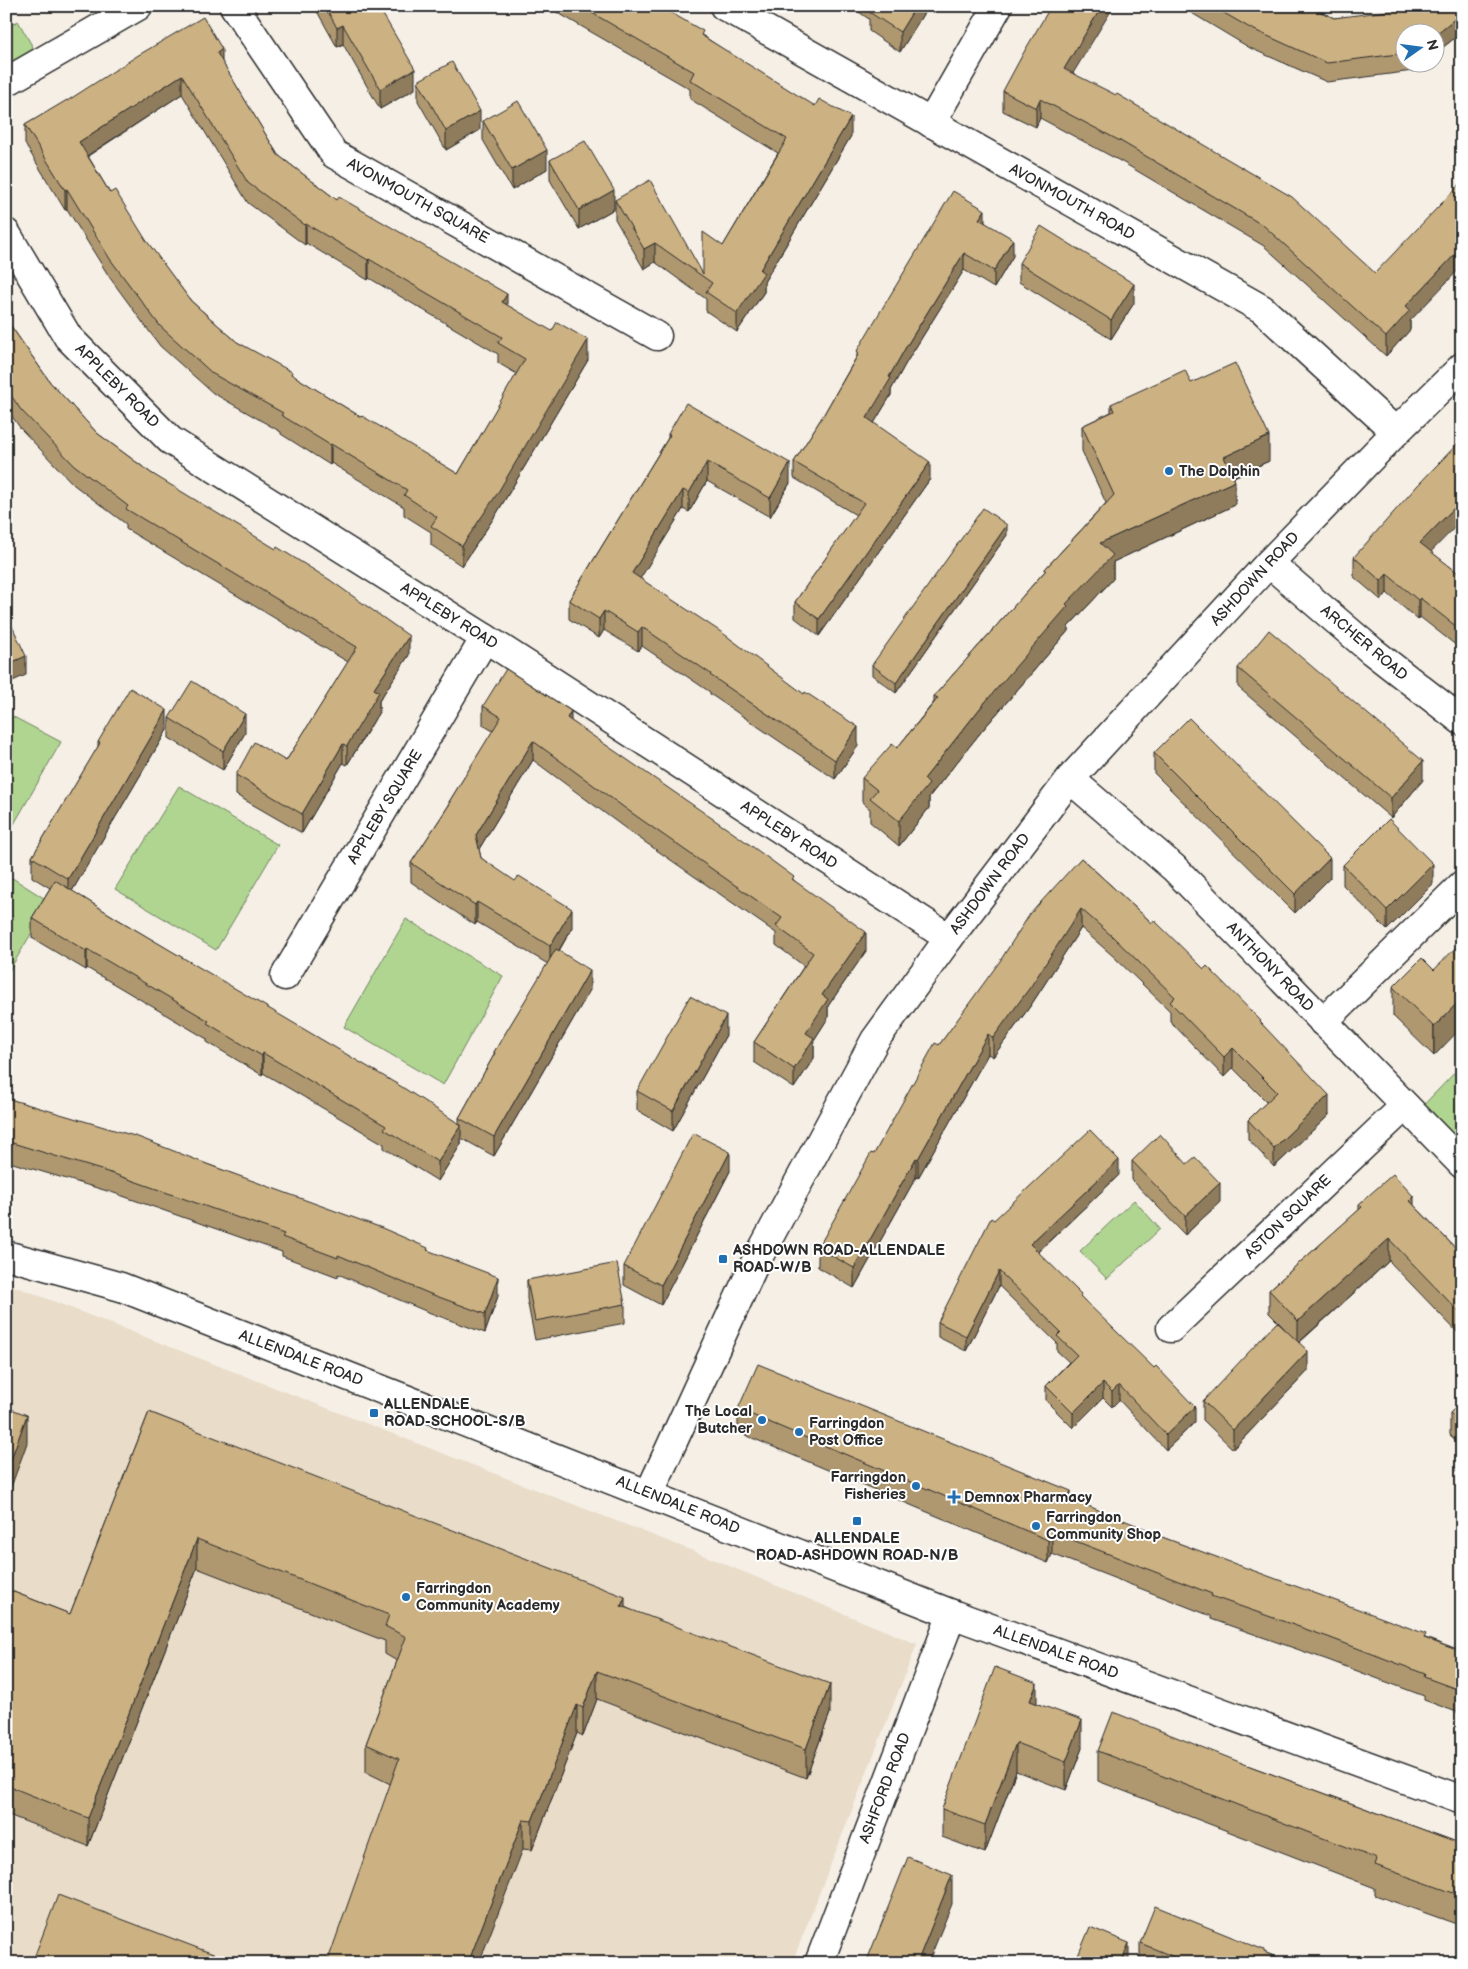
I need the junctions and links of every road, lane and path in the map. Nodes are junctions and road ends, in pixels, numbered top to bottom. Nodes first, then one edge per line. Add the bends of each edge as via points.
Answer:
1 (138, 6) edge
2 (234, 6) edge
3 (724, 6) edge
4 (998, 6) edge
5 (6, 82) edge
6 (932, 123) junction
7 (6, 233) edge
8 (657, 336) dead end
9 (1462, 367) edge
10 (1396, 432) junction
11 (1269, 563) junction
12 (485, 638) junction
13 (1462, 721) edge
14 (1070, 780) junction
15 (1462, 885) edge
16 (949, 938) junction
17 (286, 976) dead end
18 (1323, 1022) junction
19 (1405, 1106) junction
20 (1462, 1164) edge
21 (6, 1255) edge
22 (1171, 1328) dead end
23 (649, 1494) junction
24 (952, 1614) junction
25 (1462, 1800) edge
26 (819, 1963) edge

1 - 5 street
2 - 8 street, AVONMOUTH SQUARE via 334,154
3 - 6 street, AVONMOUTH ROAD
4 - 6 street
6 - 10 street, AVONMOUTH ROAD via 1262,309
7 - 12 street, APPLEBY ROAD via 68,337 170,440
9 - 10 street, ASHDOWN ROAD
10 - 11 street, ASHDOWN ROAD
11 - 13 street, ARCHER ROAD via 1372,651
11 - 14 street, ASHDOWN ROAD
12 - 16 street, APPLEBY ROAD
12 - 17 street, APPLEBY SQUARE
14 - 16 street, ASHDOWN ROAD
14 - 18 street, ANTHONY ROAD via 1174,868
15 - 18 street
16 - 23 street, ASHDOWN ROAD via 875,1040 752,1267
18 - 19 street, ANTHONY ROAD
19 - 20 street, ANTHONY ROAD
19 - 22 street, ASTON SQUARE
21 - 23 street, ALLENDALE ROAD via 121,1287
23 - 24 street, ALLENDALE ROAD
24 - 25 street, ALLENDALE ROAD
24 - 26 street, ASHFORD ROAD

